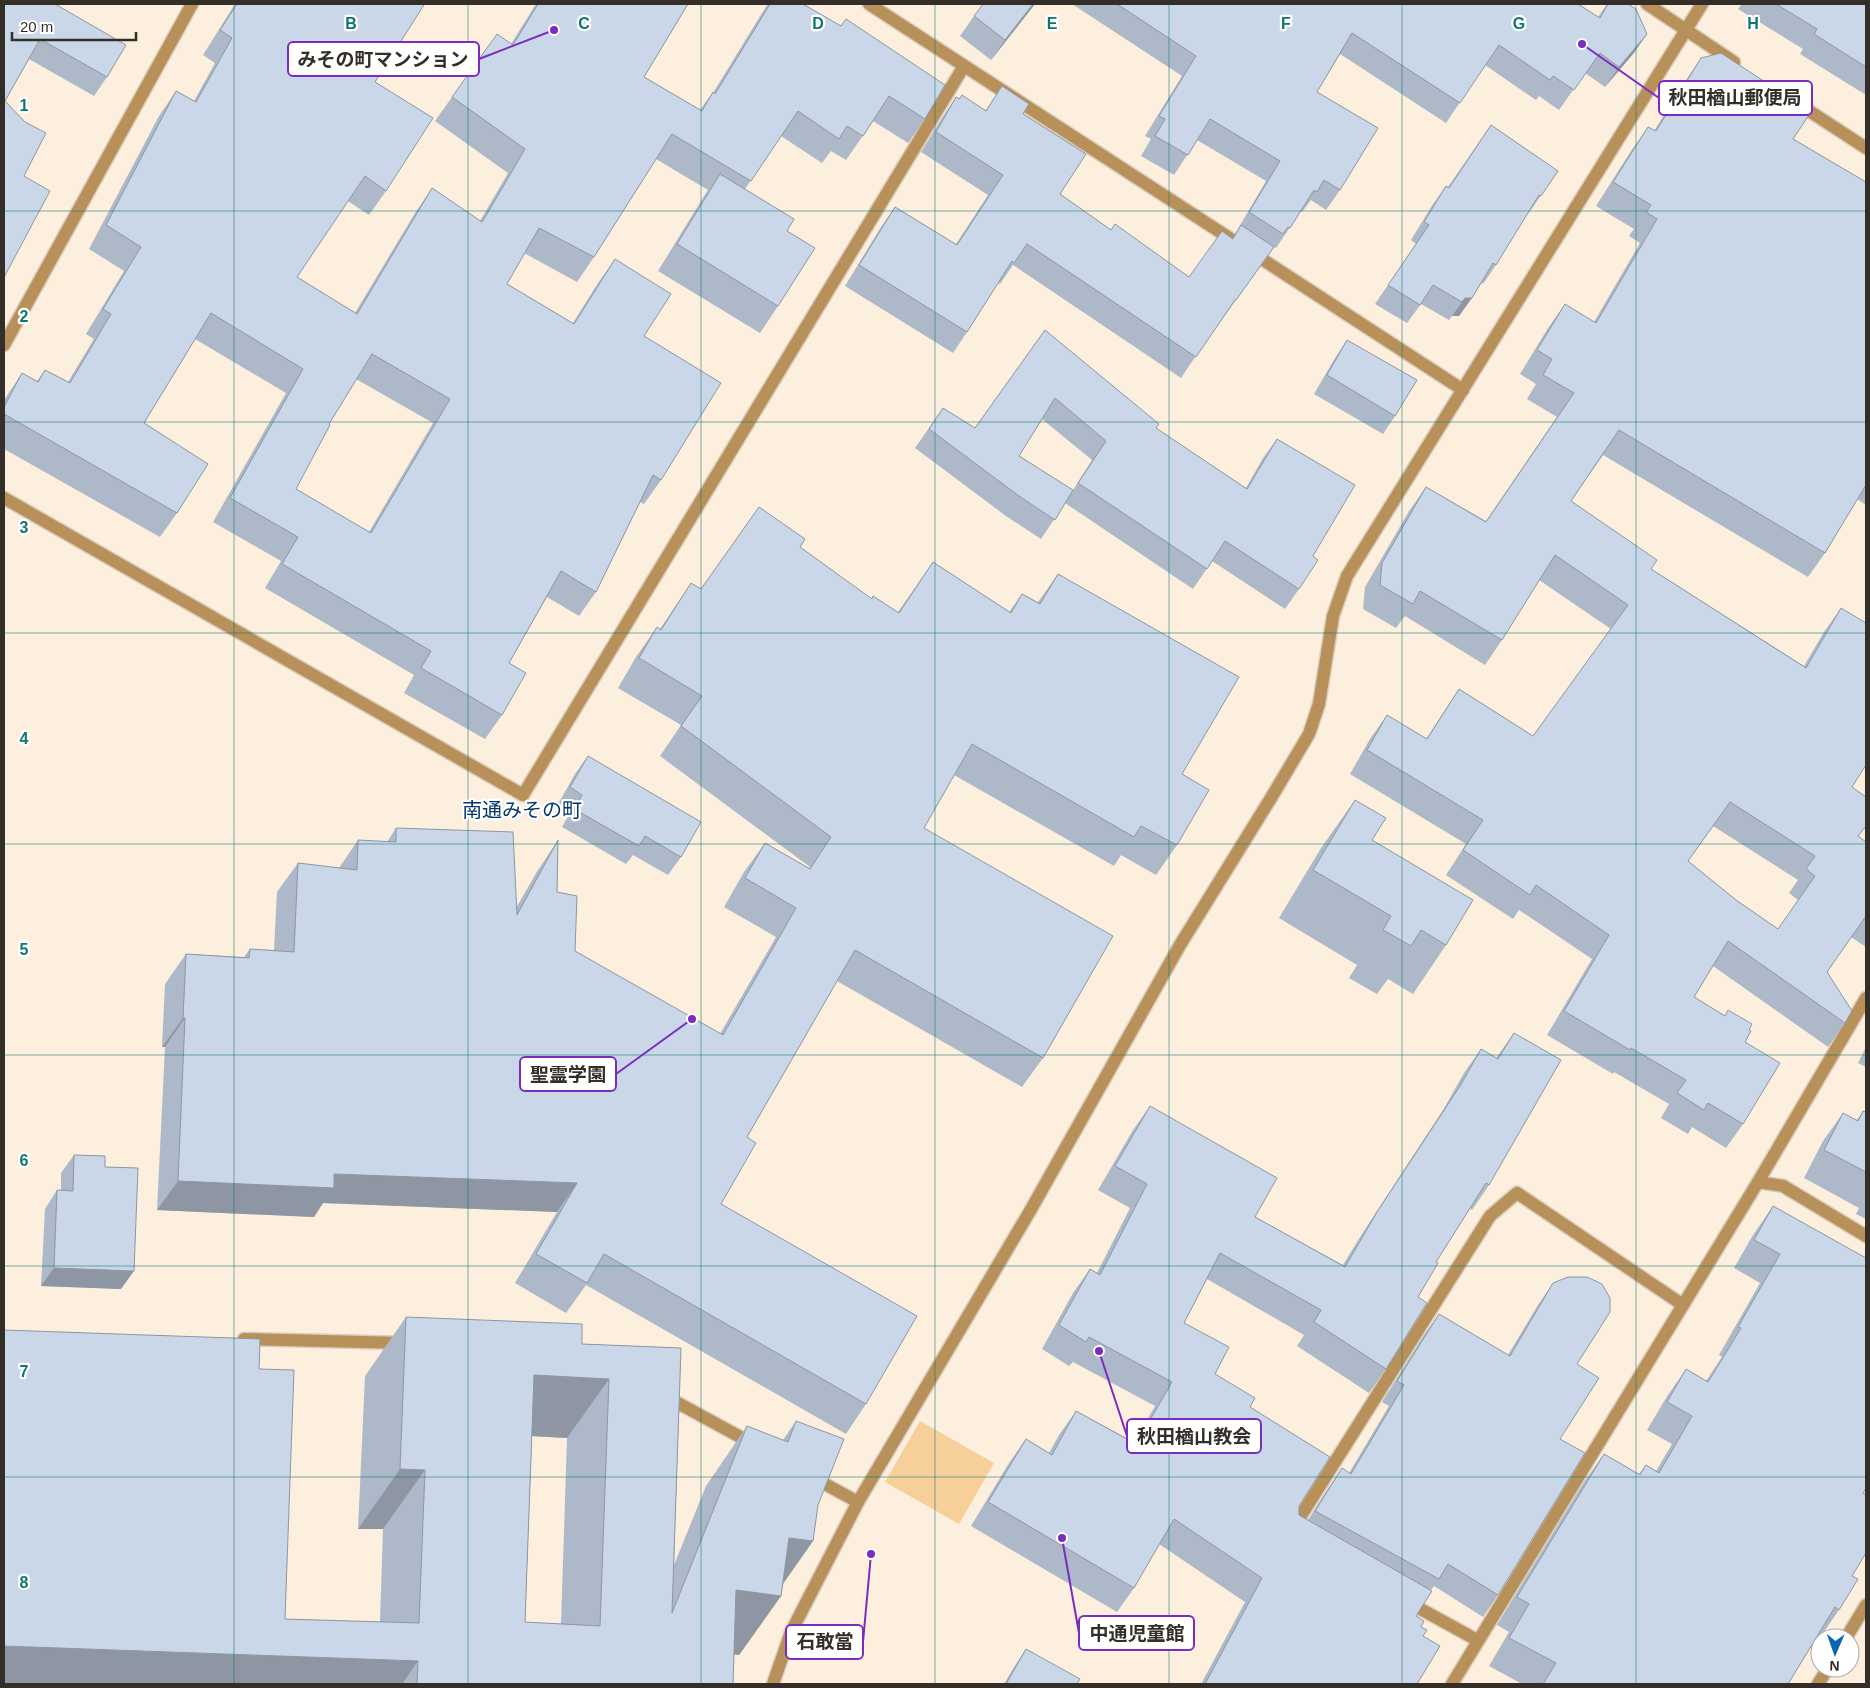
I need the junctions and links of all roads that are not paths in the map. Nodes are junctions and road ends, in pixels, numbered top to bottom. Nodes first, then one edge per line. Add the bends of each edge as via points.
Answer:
1 (192, 4) edge
2 (869, 4) edge
3 (1647, 4) edge
4 (1702, 4) edge
5 (1685, 30) junction
6 (964, 66) junction
7 (1742, 67) edge
8 (1784, 94) edge
9 (1866, 148) edge
10 (4, 345) edge
11 (1463, 390) junction
12 (4, 498) edge
13 (1866, 998) edge
14 (1758, 1182) junction
15 (1866, 1236) edge
16 (1683, 1305) junction
17 (235, 1339) edge
18 (413, 1344) edge
19 (654, 1390) edge
20 (764, 1450) edge
21 (798, 1469) edge
22 (858, 1502) junction
23 (1297, 1540) edge
24 (1392, 1592) edge
25 (1866, 1605) edge
26 (1852, 1628) edge
27 (1477, 1640) junction
28 (773, 1684) edge
29 (1452, 1684) edge

1 - 10 street
2 - 6 street
3 - 5 street
4 - 5 street
5 - 7 street
5 - 11 street
6 - 11 street
6 - 12 street via 523,795
8 - 9 street
11 - 22 street via 1346,576 1334,616 1319,704 1309,734 1180,945 1030,1212
13 - 14 street
14 - 15 street via 1783,1186
14 - 16 street
16 - 23 street via 1517,1193 1484,1224 1289,1535
16 - 27 street
17 - 18 street
19 - 20 street
21 - 22 street
22 - 28 street via 791,1632
24 - 27 street
25 - 26 street
27 - 29 street

